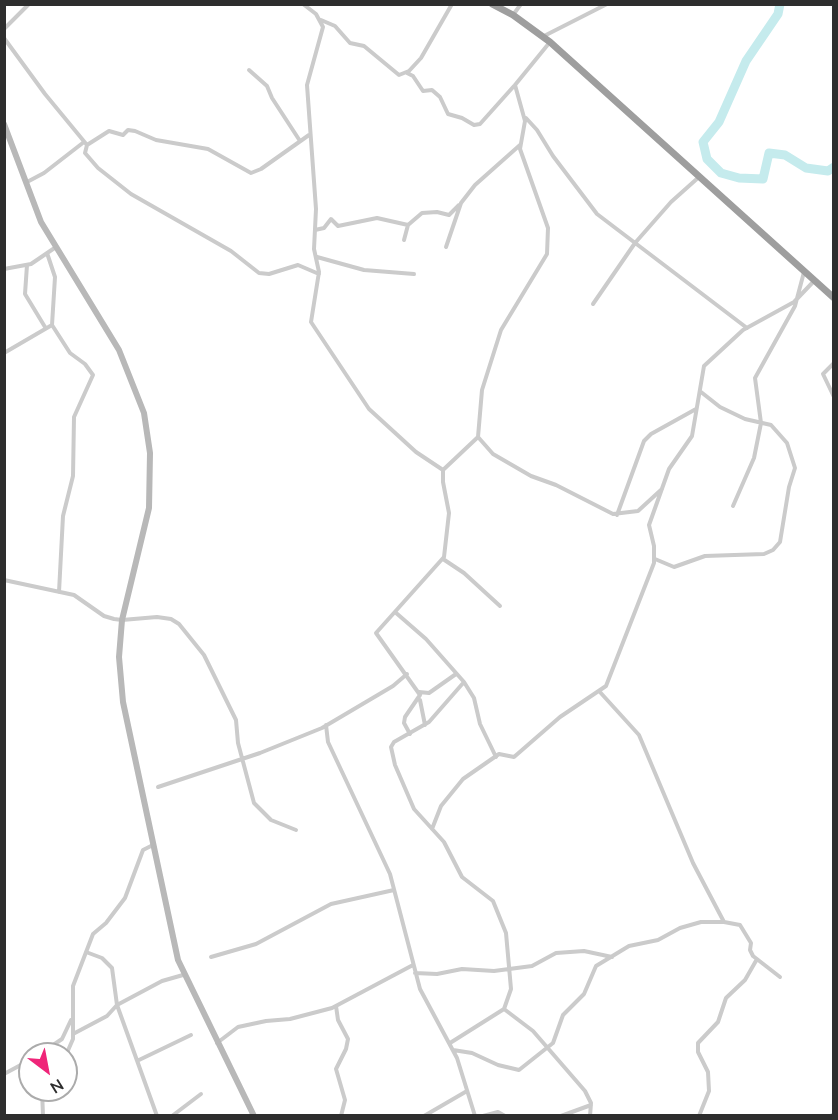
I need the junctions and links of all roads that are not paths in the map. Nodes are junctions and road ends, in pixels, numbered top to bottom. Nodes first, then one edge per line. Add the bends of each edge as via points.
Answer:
1 (28, 4) edge
2 (303, 4) edge
3 (452, 4) edge
4 (492, 4) edge
5 (521, 4) edge
6 (607, 4) edge
7 (513, 15) junction
8 (320, 20) junction
9 (4, 28) edge
10 (4, 38) edge
11 (547, 39) junction
12 (249, 70) dead end
13 (406, 72) junction
14 (515, 85) junction
15 (524, 117) junction
16 (4, 124) edge
17 (310, 135) junction
18 (300, 141) junction
19 (86, 143) junction
20 (520, 145) junction
21 (700, 177) junction
22 (27, 182) junction
23 (460, 205) junction
24 (408, 225) junction
25 (315, 230) junction
26 (404, 240) dead end
27 (634, 243) junction
28 (56, 247) junction
29 (446, 247) dead end
30 (47, 253) junction
31 (317, 258) junction
32 (27, 265) junction
33 (4, 269) edge
34 (804, 271) junction
35 (319, 274) junction
36 (414, 274) dead end
37 (815, 280) junction
38 (834, 298) edge
39 (797, 299) junction
40 (593, 304) dead end
41 (52, 325) junction
42 (45, 327) junction
43 (747, 328) junction
44 (4, 353) edge
45 (834, 363) edge
46 (700, 391) junction
47 (834, 397) edge
48 (697, 409) junction
49 (761, 423) junction
50 (478, 437) junction
51 (444, 470) junction
52 (663, 488) junction
53 (733, 506) dead end
54 (616, 514) junction
55 (654, 558) junction
56 (443, 559) junction
57 (4, 580) edge
58 (59, 593) junction
59 (500, 606) dead end
60 (395, 612) junction
61 (122, 621) junction
62 (407, 674) junction
63 (456, 674) junction
64 (464, 682) junction
65 (599, 691) junction
66 (420, 692) junction
67 (420, 699) junction
68 (326, 725) junction
69 (425, 725) junction
70 (410, 734) junction
71 (496, 757) junction
72 (243, 759) junction
73 (158, 787) dead end
74 (432, 829) junction
75 (296, 830) dead end
76 (153, 844) junction
77 (394, 890) junction
78 (724, 922) junction
79 (86, 952) junction
80 (211, 957) dead end
81 (612, 957) junction
82 (757, 959) junction
83 (413, 965) junction
84 (510, 969) junction
85 (415, 973) junction
86 (183, 975) junction
87 (780, 977) dead end
88 (117, 1005) junction
89 (336, 1006) junction
90 (504, 1009) junction
91 (72, 1017) junction
92 (73, 1034) junction
93 (191, 1035) dead end
94 (58, 1042) edge
95 (72, 1042) edge
96 (217, 1043) junction
97 (450, 1043) junction
98 (548, 1048) junction
99 (453, 1050) junction
100 (139, 1060) junction
101 (18, 1066) edge
102 (4, 1074) edge
103 (467, 1091) junction
104 (201, 1094) dead end
105 (591, 1105) junction
106 (157, 1116) edge
107 (172, 1116) edge
108 (254, 1116) edge
109 (340, 1116) edge
110 (424, 1116) edge
111 (475, 1116) edge
112 (483, 1116) edge
113 (505, 1116) edge
114 (561, 1116) edge
115 (590, 1116) edge
116 (699, 1116) edge

1 - 9 street
2 - 8 street
3 - 13 street via 421,58
4 - 7 highway
5 - 7 street
6 - 11 street
7 - 11 highway
8 - 13 street via 338,27 350,43 364,46 395,73
8 - 17 street via 322,33 307,86
10 - 19 street
11 - 14 street
11 - 21 highway
12 - 18 street via 267,86
13 - 14 street via 423,92 430,90 440,97 448,114 474,125 480,124
14 - 15 street
15 - 20 street via 525,132
15 - 27 street via 537,129 586,202
16 - 22 main road
17 - 18 street
17 - 25 street
18 - 19 street via 250,173 208,149 156,140 135,131 128,130 123,135 109,131
19 - 22 street
19 - 35 street via 85,153 98,168 131,194 231,251 259,273 270,274 298,265
20 - 23 street via 475,184
20 - 50 street via 547,222 548,249 501,330 482,390
21 - 27 street
21 - 34 highway
22 - 28 main road via 41,222
23 - 24 street via 449,215 423,212
23 - 29 street
24 - 25 street via 377,218 338,226 331,219 324,228
24 - 26 street
25 - 31 street
27 - 40 street
27 - 43 street
28 - 30 street
28 - 61 main road via 119,350 144,413 150,453 149,508
30 - 32 street
30 - 41 street via 55,277
31 - 35 street
31 - 36 street via 364,270
32 - 33 street
32 - 42 street via 25,294
34 - 37 highway
34 - 39 street
35 - 51 street via 311,316 314,328 369,409 416,452
37 - 38 highway
37 - 39 street
39 - 43 street
39 - 49 street via 755,378
41 - 42 street
41 - 58 street via 70,353 93,375 75,413 73,476 63,516
42 - 44 street
43 - 46 street via 707,362
45 - 47 street via 823,374
46 - 48 street
46 - 49 street via 720,407
48 - 52 street via 689,441 669,469
48 - 54 street via 644,441
49 - 53 street via 754,458
49 - 55 street via 771,425 782,435 795,464 779,544 764,554 705,556 674,567
50 - 51 street
50 - 54 street via 493,454 531,476
51 - 56 street via 449,513
52 - 54 street via 638,511
52 - 55 street via 649,529
55 - 65 street via 609,680
56 - 59 street
56 - 60 street
57 - 58 street
58 - 61 street via 74,595 104,616
60 - 62 street via 376,634
60 - 63 street via 426,639
61 - 72 street via 171,619 189,635 212,667 236,720
61 - 76 main road via 119,657 123,702
62 - 66 street
62 - 68 street
63 - 64 street
63 - 66 street via 429,693
64 - 69 street
64 - 71 street
65 - 71 street via 569,710 514,758 501,754
65 - 78 street via 639,735 693,863
66 - 67 street
67 - 69 street
67 - 70 street via 405,717
68 - 72 street
68 - 77 street via 328,742
69 - 70 street
70 - 74 street via 394,742 391,752 414,809
71 - 74 street via 460,782 441,806
72 - 73 street
72 - 75 street via 256,808 271,820
74 - 84 street via 444,842 462,877 489,896 497,907 506,933
76 - 79 street via 143,849 125,898 93,934
76 - 86 main road
77 - 80 street via 331,904 256,944
77 - 83 street
78 - 81 street via 693,924 658,940 629,946
78 - 82 street via 740,925
79 - 88 street via 102,958 112,969
79 - 91 street via 73,986
81 - 84 street via 584,951 556,953 531,966
81 - 98 street via 594,967 584,994 563,1015 555,1040
82 - 87 street
82 - 116 street via 745,980 726,999 718,1022 698,1043 708,1072 709,1091
83 - 85 street
83 - 89 street
84 - 85 street
84 - 90 street via 511,988
85 - 97 street via 423,996
86 - 88 street via 162,981
86 - 96 main road
88 - 92 street via 107,1016
88 - 100 street
89 - 96 street via 290,1019 238,1027
89 - 109 street via 348,1040 336,1069 345,1100
90 - 97 street
90 - 98 street
91 - 92 street
91 - 94 street
92 - 95 street
93 - 100 street
96 - 108 main road
97 - 99 street
98 - 99 street via 515,1071 472,1053
98 - 105 street via 585,1091
99 - 103 street
100 - 106 street
101 - 102 street
103 - 110 street
103 - 111 street
104 - 107 street
105 - 114 street
105 - 115 street
112 - 113 street via 498,1112

